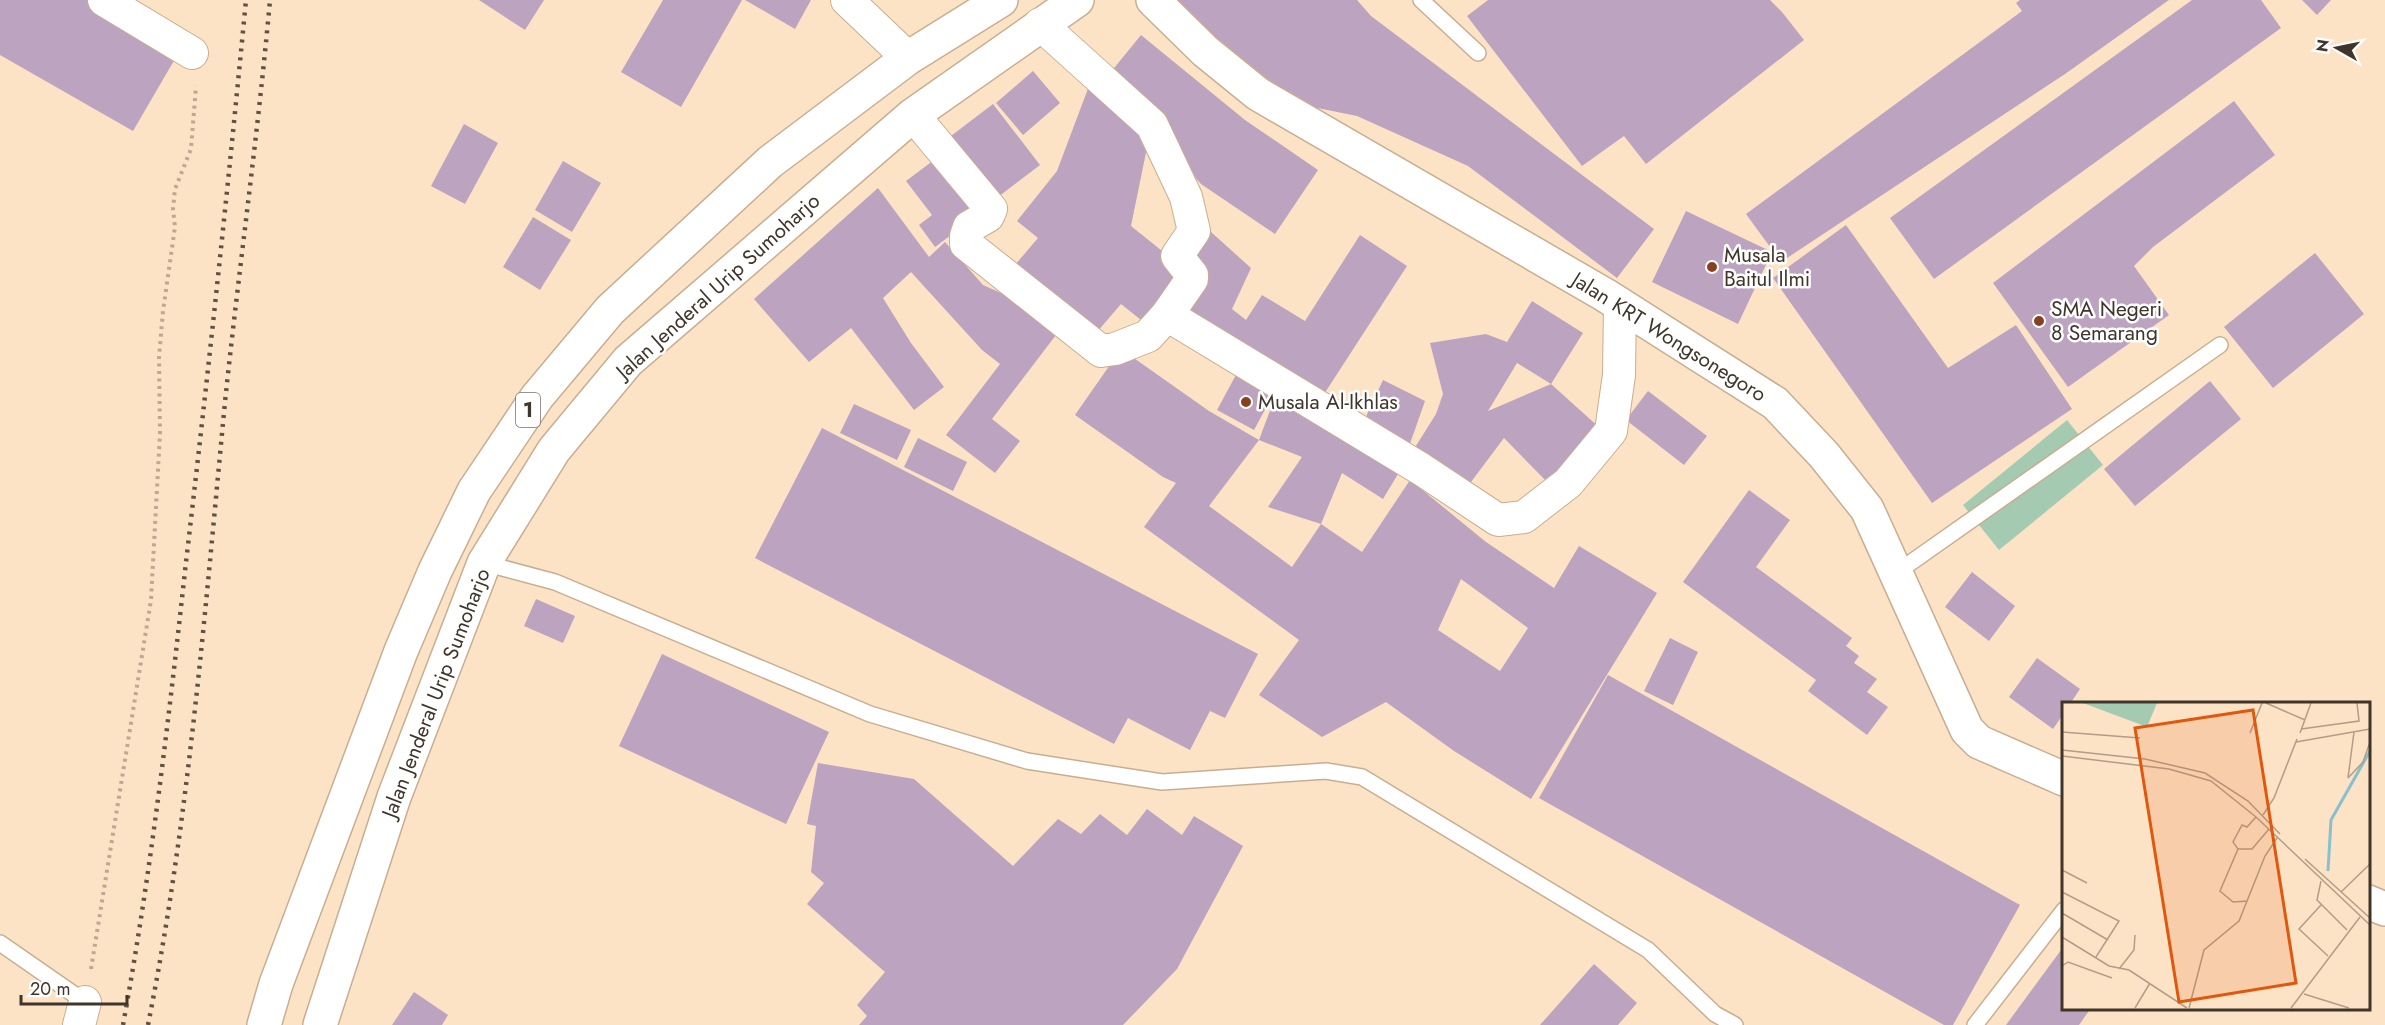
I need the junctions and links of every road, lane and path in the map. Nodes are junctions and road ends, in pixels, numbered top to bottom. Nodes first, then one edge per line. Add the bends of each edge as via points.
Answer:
1 (104, 0) edge
2 (847, 0) edge
3 (1001, 0) edge
4 (1077, 0) edge
5 (1153, 0) edge
6 (1421, 0) edge
7 (1040, 24) junction
8 (192, 53) joint
9 (1478, 53) dead end
10 (908, 58) junction
11 (913, 116) junction
12 (1620, 304) junction
13 (1167, 315) junction
14 (2220, 345) dead end
15 (484, 563) junction
16 (1896, 573) junction
17 (2062, 778) edge
18 (2370, 903) edge
19 (2385, 909) edge
20 (2062, 913) edge
21 (0, 943) edge
22 (82, 1013) edge
23 (264, 1025) edge
24 (320, 1025) edge
25 (1735, 1025) edge
26 (1975, 1025) edge

1 - 8 street
2 - 10 street
3 - 10 main road, Jalan Jenderal Urip Sumoharjo / 1
4 - 7 main road, Jalan Jenderal Urip Sumoharjo / 1
5 - 12 main road, Jalan KRT Wongsonegoro via 1204,51 1258,94
6 - 9 lane
7 - 11 main road, Jalan Jenderal Urip Sumoharjo / 1
7 - 13 street via 1152,125 1186,197 1194,231 1177,256 1192,279
8 - 22 path via 196,88 191,149 175,189 175,227 159,358 160,433 151,600
10 - 23 main road, Jalan Jenderal Urip Sumoharjo / 1 via 770,162 610,310 537,397 474,491 401,651
11 - 13 street via 991,209 988,216 969,227 966,244 1101,351 1148,336
11 - 15 main road, Jalan Jenderal Urip Sumoharjo / 1 via 628,361 554,450
12 - 13 street via 1619,375 1611,431 1568,483 1524,517 1498,520
12 - 16 main road, Jalan KRT Wongsonegoro via 1775,403 1867,509
14 - 16 lane
15 - 24 main road, Jalan Jenderal Urip Sumoharjo / 1 via 394,797
15 - 25 lane via 555,582 870,714 1027,760 1162,782 1326,771 1362,777 1648,950 1714,1014
16 - 17 main road, Jalan KRT Wongsonegoro via 1967,730 1980,742
18 - 19 main road
20 - 26 lane
21 - 22 lane

